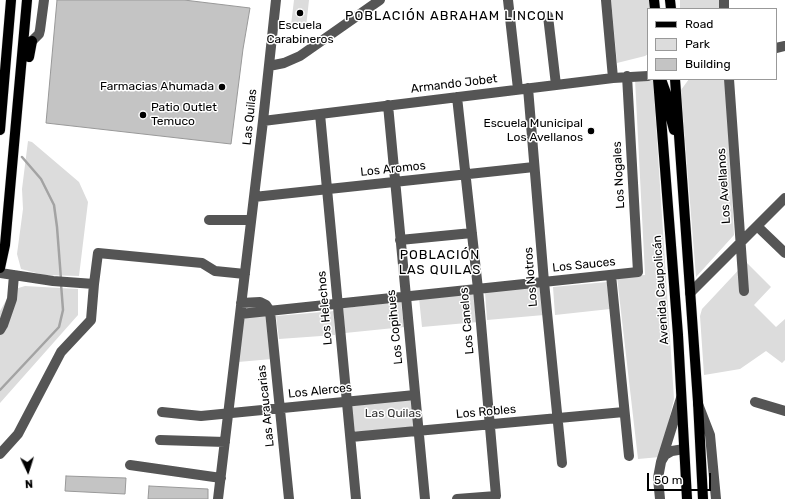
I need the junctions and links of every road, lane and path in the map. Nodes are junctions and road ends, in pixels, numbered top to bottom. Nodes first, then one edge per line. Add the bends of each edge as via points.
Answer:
1 (11, 0) edge
2 (27, 0) edge
3 (44, 0) edge
4 (380, 0) edge
5 (508, 0) edge
6 (606, 0) edge
7 (272, 1) edge
8 (548, 16) dead end
9 (32, 41) joint
10 (269, 66) junction
11 (627, 76) junction
12 (647, 76) edge
13 (613, 78) junction
14 (660, 80) edge
15 (661, 80) edge
16 (675, 80) edge
17 (729, 80) edge
18 (556, 84) junction
19 (523, 89) junction
20 (457, 97) junction
21 (388, 105) junction
22 (320, 114) junction
23 (17, 119) junction
24 (263, 121) junction
25 (0, 130) edge
26 (680, 147) junction
27 (534, 167) junction
28 (466, 175) junction
29 (395, 182) junction
30 (327, 189) junction
31 (254, 196) junction
32 (785, 198) edge
33 (209, 220) dead end
34 (251, 220) junction
35 (757, 226) junction
36 (472, 232) junction
37 (400, 240) junction
38 (740, 242) junction
39 (785, 253) edge
40 (0, 268) edge
41 (638, 272) joint
42 (0, 273) edge
43 (245, 274) junction
44 (673, 274) junction
45 (14, 275) junction
46 (611, 275) junction
47 (544, 282) junction
48 (94, 284) junction
49 (478, 289) junction
50 (744, 291) dead end
51 (690, 294) junction
52 (405, 297) junction
53 (241, 303) junction
54 (338, 304) junction
55 (270, 311) junction
56 (240, 314) junction
57 (0, 330) edge
58 (677, 330) junction
59 (415, 395) junction
60 (681, 398) junction
61 (347, 402) junction
62 (698, 402) junction
63 (755, 402) dead end
64 (280, 409) junction
65 (785, 411) edge
66 (162, 412) dead end
67 (624, 412) junction
68 (228, 414) junction
69 (558, 418) junction
70 (489, 424) junction
71 (418, 431) junction
72 (351, 437) junction
73 (160, 440) dead end
74 (225, 442) junction
75 (684, 449) junction
76 (0, 454) edge
77 (629, 456) dead end
78 (661, 462) junction
79 (562, 463) dead end
80 (130, 465) dead end
81 (701, 469) junction
82 (220, 478) junction
83 (218, 499) edge
84 (289, 499) edge
85 (356, 499) edge
86 (425, 499) edge
87 (457, 499) edge
88 (660, 499) edge
89 (687, 499) edge
90 (703, 499) edge
91 (716, 499) edge

1 - 25 main road
2 - 23 main road
3 - 9 street via 39,34
4 - 10 street via 300,56
5 - 19 street, Los Notros
6 - 13 street
7 - 10 street, Las Quilas
8 - 18 street
9 - 23 main road via 26,95
10 - 24 street, Las Quilas
11 - 12 street, Armando Jobet
11 - 13 street, Armando Jobet
11 - 41 street, Los Nogales
13 - 18 street, Armando Jobet
14 - 44 main road, Avenida Caupolicán
15 - 26 main road via 668,96 670,115
16 - 26 main road
17 - 38 street, Los Avellanos
18 - 19 street, Armando Jobet
19 - 20 street, Armando Jobet
19 - 27 street, Los Notros
20 - 21 street, Armando Jobet
20 - 28 street, Los Canelos
21 - 22 street, Armando Jobet
21 - 29 street, Los Copihues
22 - 24 street, Armando Jobet
22 - 30 street, Los Helechos
23 - 40 main road via 5,245
24 - 31 street, Las Quilas
26 - 51 main road
27 - 28 street, Los Aromos
27 - 47 street, Los Notros
28 - 29 street, Los Aromos
28 - 36 street, Los Canelos
29 - 30 street, Los Aromos
29 - 37 street, Los Copihues
30 - 31 street, Los Aromos
30 - 54 street, Los Helechos
31 - 34 street, Las Quilas
32 - 35 street
33 - 34 street
34 - 43 street, Las Quilas
35 - 38 street
35 - 39 street
36 - 37 street
36 - 49 street, Los Canelos
37 - 52 street, Los Copihues
38 - 50 street, Los Avellanos
38 - 51 street
41 - 46 street, Los Sauces
42 - 45 street
43 - 48 street via 215,271 202,263 98,253
43 - 53 street, Las Quilas
44 - 51 main road via 681,287
44 - 58 main road, Avenida Caupolicán
45 - 48 street
45 - 57 street via 12,299
46 - 47 street, Los Sauces
46 - 67 street
47 - 49 street, Los Sauces
47 - 69 street, Los Notros
48 - 76 street via 91,320 61,352 18,434
49 - 52 street, Los Sauces
49 - 70 street, Los Canelos
51 - 58 main road via 681,309
51 - 62 main road
52 - 54 street, Los Sauces
52 - 59 street, Los Copihues
53 - 55 street via 260,302
53 - 56 street, Las Quilas
54 - 55 street, Los Sauces
54 - 61 street, Los Helechos
55 - 56 street, Los Sauces
55 - 64 street, Las Araucarias
56 - 68 street, Las Quilas
58 - 60 main road, Avenida Caupolicán
59 - 61 street, Los Alerces
59 - 71 street, Los Copihues
60 - 75 main road, Avenida Caupolicán
60 - 78 street
61 - 64 street, Los Alerces
61 - 72 street, Los Helechos
62 - 81 main road
62 - 91 street via 710,434
63 - 65 street
64 - 68 street, Los Alerces
64 - 84 street, Las Araucarias
66 - 68 street, Los Alerces via 201,416
67 - 69 street, Los Robles
67 - 77 street
68 - 74 street, Las Quilas
69 - 70 street, Los Robles
69 - 79 street, Los Notros
70 - 71 street, Los Robles
70 - 87 street, Los Canelos via 496,496
71 - 72 street, Los Robles
71 - 86 street, Los Copihues
72 - 85 street, Los Helechos
73 - 74 street
74 - 82 street, Las Quilas
75 - 78 street via 668,453
75 - 81 main road via 696,459
75 - 89 main road, Avenida Caupolicán
78 - 88 street via 658,478
80 - 82 street
81 - 90 main road
82 - 83 street, Las Quilas

